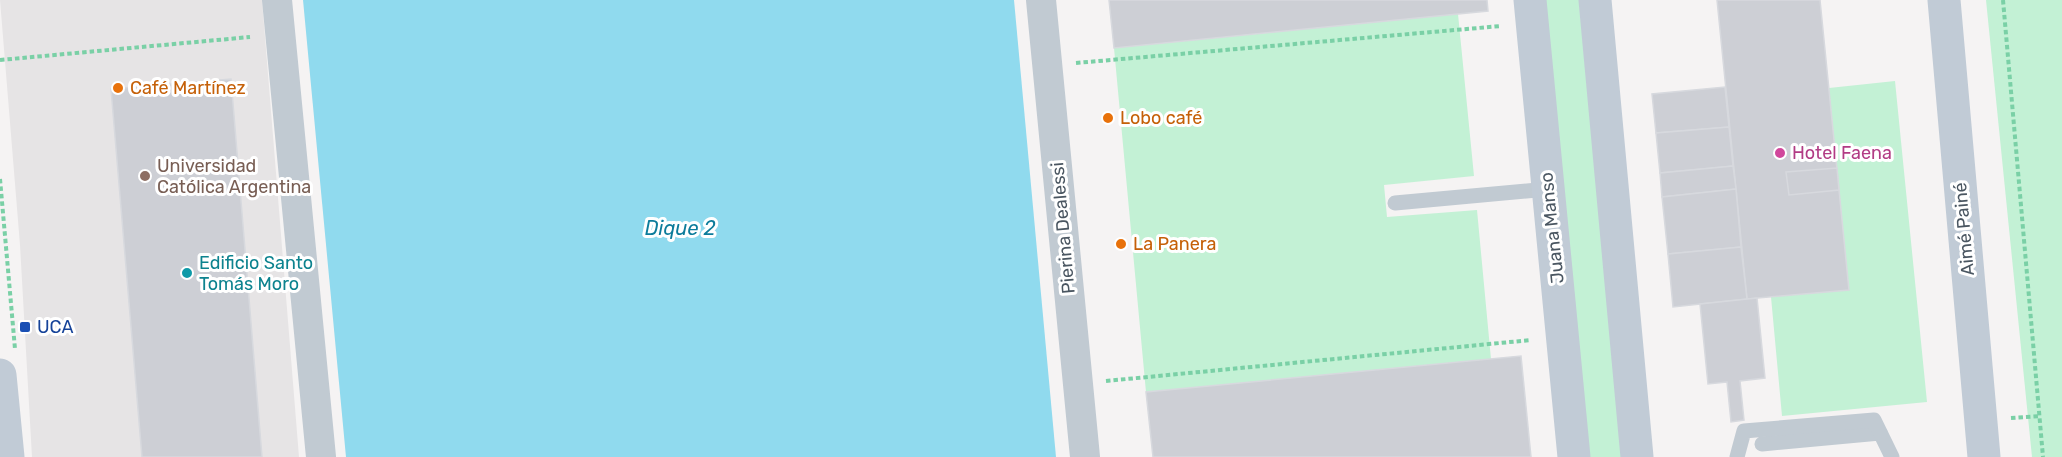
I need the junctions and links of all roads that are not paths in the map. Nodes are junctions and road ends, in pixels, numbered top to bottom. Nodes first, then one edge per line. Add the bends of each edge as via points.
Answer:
1 (277, 0) edge
2 (1041, 0) edge
3 (1595, 0) edge
4 (1944, 0) edge
5 (1531, 11) edge
6 (1548, 189) junction
7 (1395, 203) dead end
8 (8, 366) edge
9 (1880, 433) junction
10 (1762, 444) dead end
11 (8, 457) edge
12 (321, 457) edge
13 (1085, 457) edge
14 (1574, 457) edge
15 (1637, 457) edge
16 (1737, 457) edge
17 (1892, 457) edge
18 (1984, 457) edge

1 - 12 street
2 - 13 street, Pierina Dealessi
3 - 15 street
4 - 18 street, Aimé Painé
5 - 6 street, Juana Manso
6 - 7 lane
6 - 14 street, Juana Manso
8 - 11 street
9 - 10 lane
9 - 16 lane via 1874,420 1744,431
9 - 17 lane

